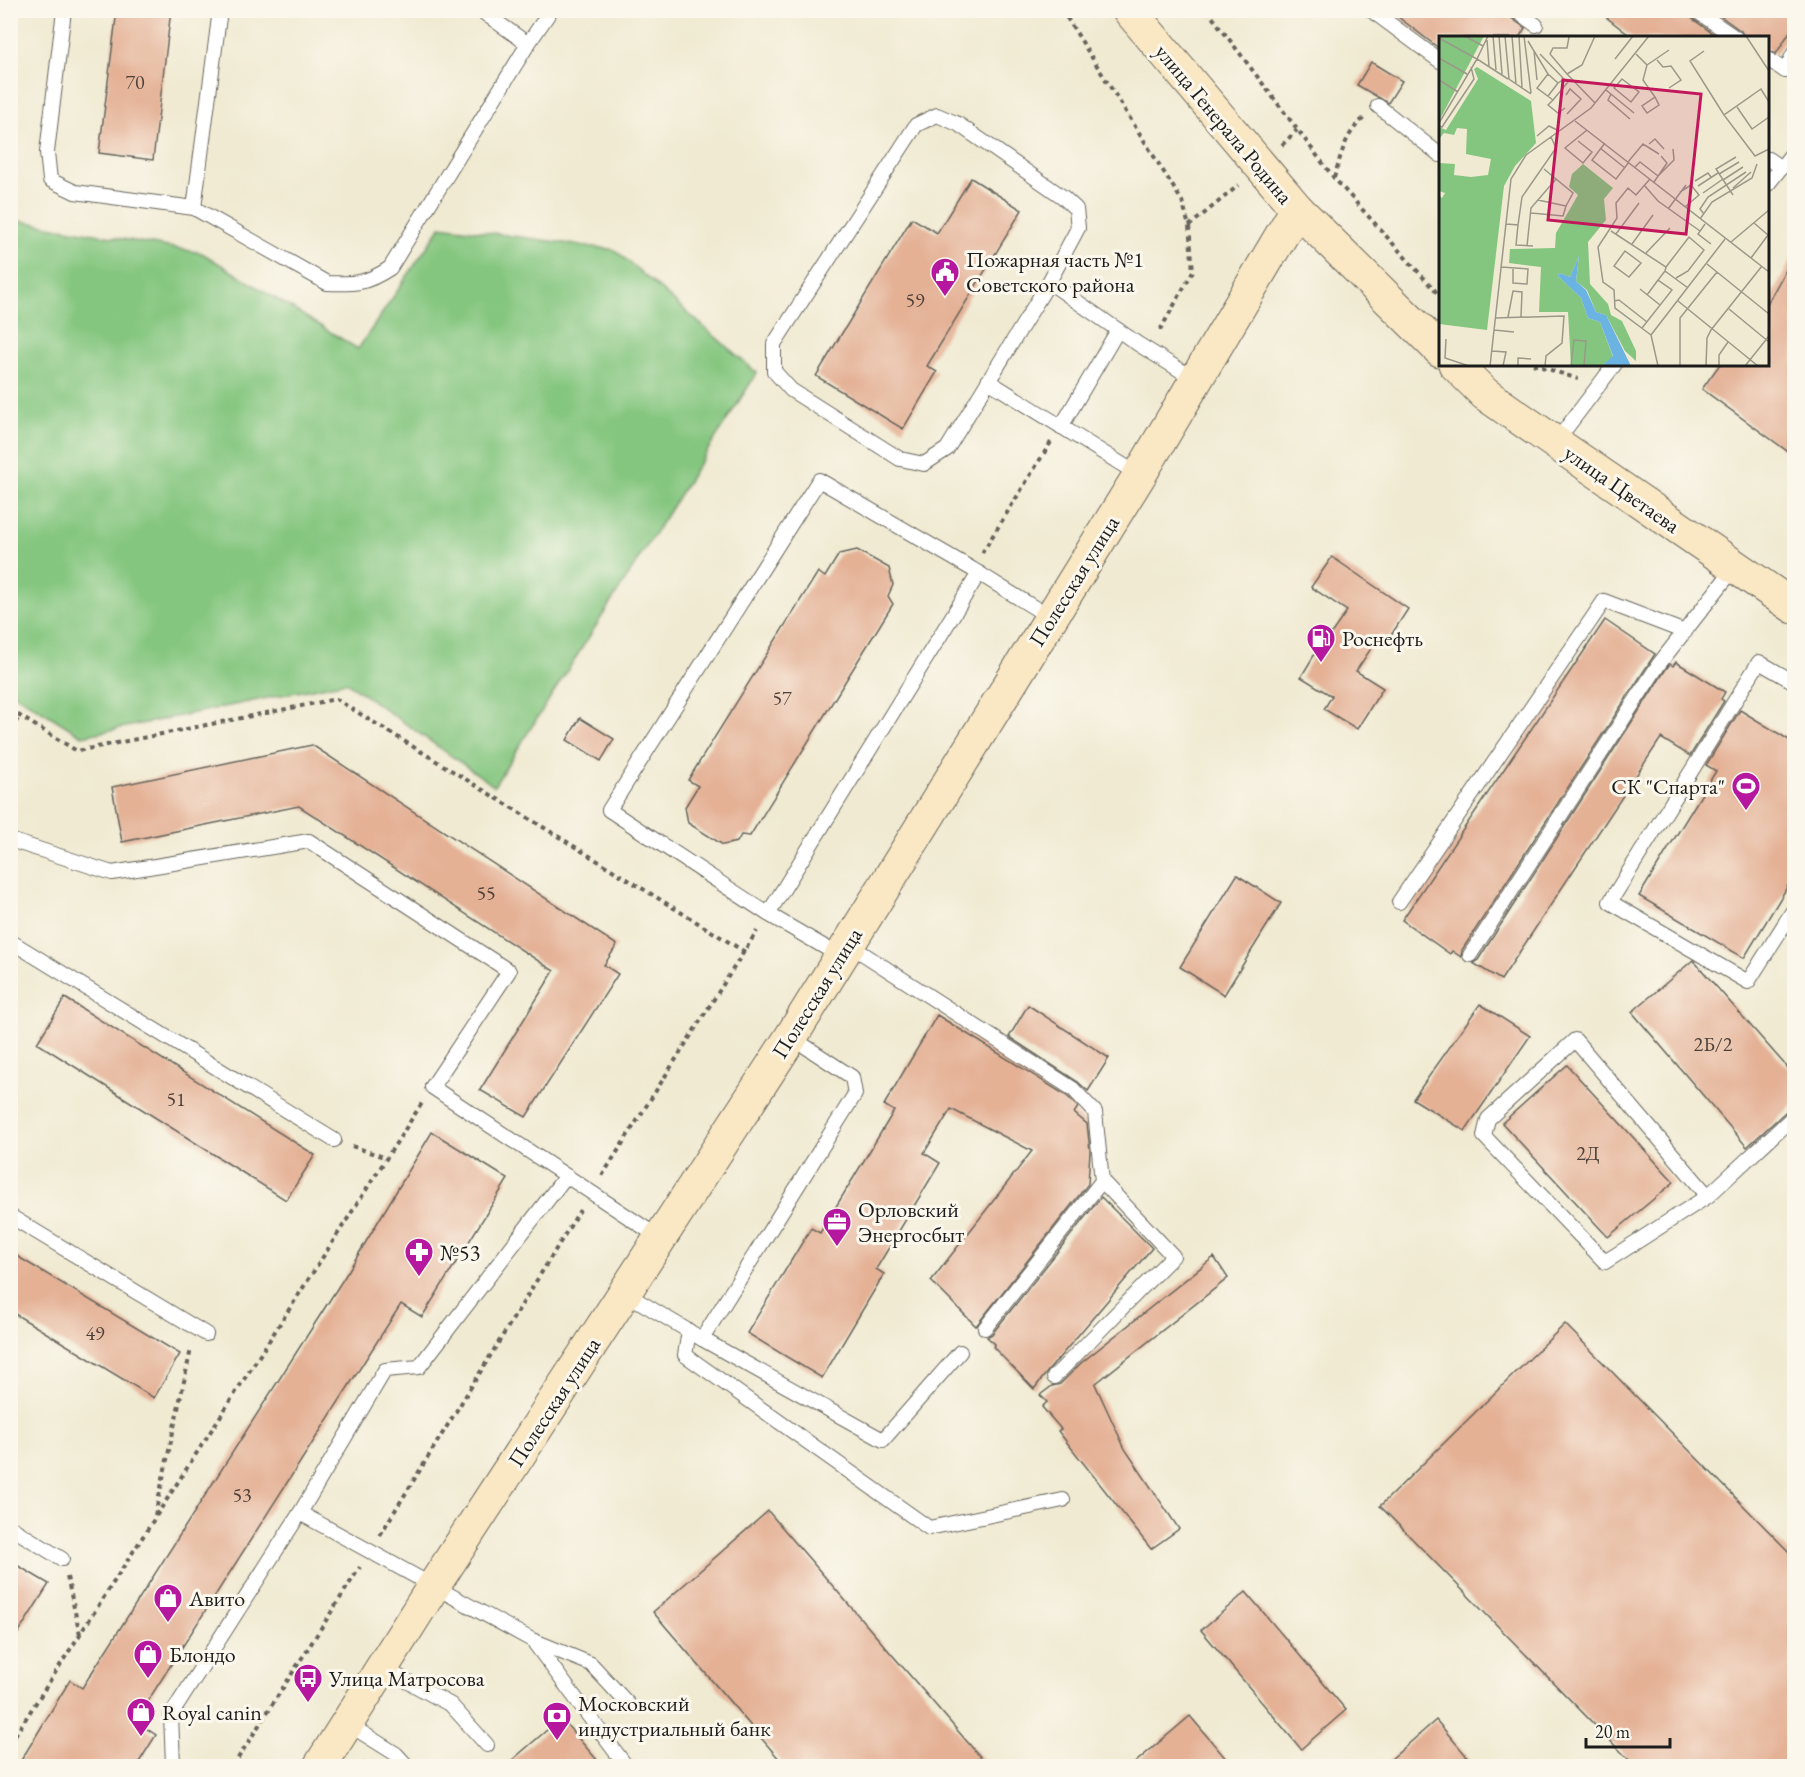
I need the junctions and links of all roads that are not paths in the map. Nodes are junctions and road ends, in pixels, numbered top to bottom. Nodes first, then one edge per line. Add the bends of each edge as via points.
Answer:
1 (64, 10) edge
2 (220, 10) edge
3 (480, 10) edge
4 (552, 10) edge
5 (1371, 10) edge
6 (1515, 10) edge
7 (1695, 10) edge
8 (1139, 15) edge
9 (1536, 26) dead end
10 (1733, 36) edge
11 (528, 44) junction
12 (1794, 53) edge
13 (1769, 60) edge
14 (1439, 61) edge
15 (1790, 74) edge
16 (1378, 106) road end
17 (1794, 151) edge
18 (1439, 154) edge
19 (1769, 160) edge
20 (1781, 168) junction
21 (1769, 182) edge
22 (194, 208) junction
23 (1297, 209) junction
24 (1049, 282) junction
25 (1118, 330) junction
26 (1439, 349) edge
27 (1457, 366) edge
28 (1613, 366) edge
29 (1196, 380) junction
30 (988, 381) junction
31 (1061, 427) junction
32 (1555, 443) junction
33 (1139, 476) junction
34 (1735, 567) junction
35 (975, 571) junction
36 (1794, 607) edge
37 (1052, 618) junction
38 (1685, 632) junction
39 (1794, 682) edge
40 (10, 840) edge
41 (1399, 902) dead end
42 (1794, 909) edge
43 (768, 914) junction
44 (10, 940) edge
45 (844, 950) junction
46 (1470, 955) dead end
47 (791, 1037) junction
48 (1794, 1116) edge
49 (334, 1140) road end
50 (566, 1176) junction
51 (1102, 1181) junction
52 (1708, 1196) junction
53 (10, 1216) edge
54 (660, 1238) junction
55 (625, 1293) junction
56 (985, 1328) dead end
57 (201, 1331) road end
58 (689, 1331) junction
59 (702, 1339) junction
60 (960, 1352) dead end
61 (1054, 1377) dead end
62 (1063, 1500) dead end
63 (300, 1513) junction
64 (10, 1527) edge
65 (62, 1559) road end
66 (433, 1587) junction
67 (532, 1640) junction
68 (383, 1668) junction
69 (628, 1704) dead end
70 (348, 1724) junction
71 (487, 1745) dead end
72 (171, 1767) edge
73 (320, 1767) edge
74 (407, 1767) edge
75 (626, 1767) edge

1 - 22 lane via 47,152 50,180 75,192
2 - 22 lane
3 - 11 lane
4 - 11 lane
5 - 14 lane
6 - 9 lane
7 - 10 lane
8 - 23 street, улица Генерала Родина
11 - 22 lane via 390,268 373,279 327,284
12 - 15 lane
13 - 15 lane
16 - 18 lane
17 - 20 lane
19 - 20 lane
20 - 21 lane
23 - 26 street
23 - 29 street, Полесская улица
24 - 25 lane
24 - 30 lane
24 - 30 lane via 1078,228 1076,209 958,124 937,115 916,125 774,344 774,371 791,390 900,459 924,464 947,449
25 - 29 lane
25 - 31 lane
27 - 32 street, улица Цветаева via 1485,394
28 - 32 lane
29 - 33 street, Полесская улица
30 - 31 lane
31 - 33 lane
32 - 34 street, улица Цветаева
33 - 37 street, Полесская улица
34 - 36 street, улица Цветаева
34 - 38 lane
35 - 37 lane
35 - 43 lane
35 - 43 lane via 819,480 609,810
37 - 45 street, Полесская улица
38 - 41 lane via 1604,601
38 - 46 lane via 1659,664
39 - 42 lane via 1759,662 1610,902 1748,982
40 - 50 lane via 112,873 309,841 509,971 432,1087
43 - 45 lane
44 - 49 lane
45 - 47 street, Полесская улица
45 - 51 lane via 1073,1089 1095,1112
47 - 54 street, Полесская улица
47 - 59 lane via 852,1077 855,1094
48 - 52 lane
50 - 54 lane
50 - 63 lane via 419,1366 385,1370
51 - 56 lane
51 - 61 lane via 1173,1256
52 - 52 lane via 1575,1041 1488,1119 1484,1136 1605,1262
53 - 57 lane
54 - 55 street, Полесская улица
55 - 58 lane
55 - 66 street, Полесская улица
58 - 59 lane
58 - 62 lane via 685,1355 930,1528
59 - 60 lane via 883,1440
63 - 66 lane
63 - 72 lane via 171,1715
64 - 65 lane
66 - 67 lane
66 - 68 street, Полесская улица
67 - 69 lane via 591,1664
67 - 75 lane
68 - 70 street, Полесская улица
68 - 71 lane via 451,1706
70 - 73 street, Полесская улица
70 - 74 lane via 396,1754

